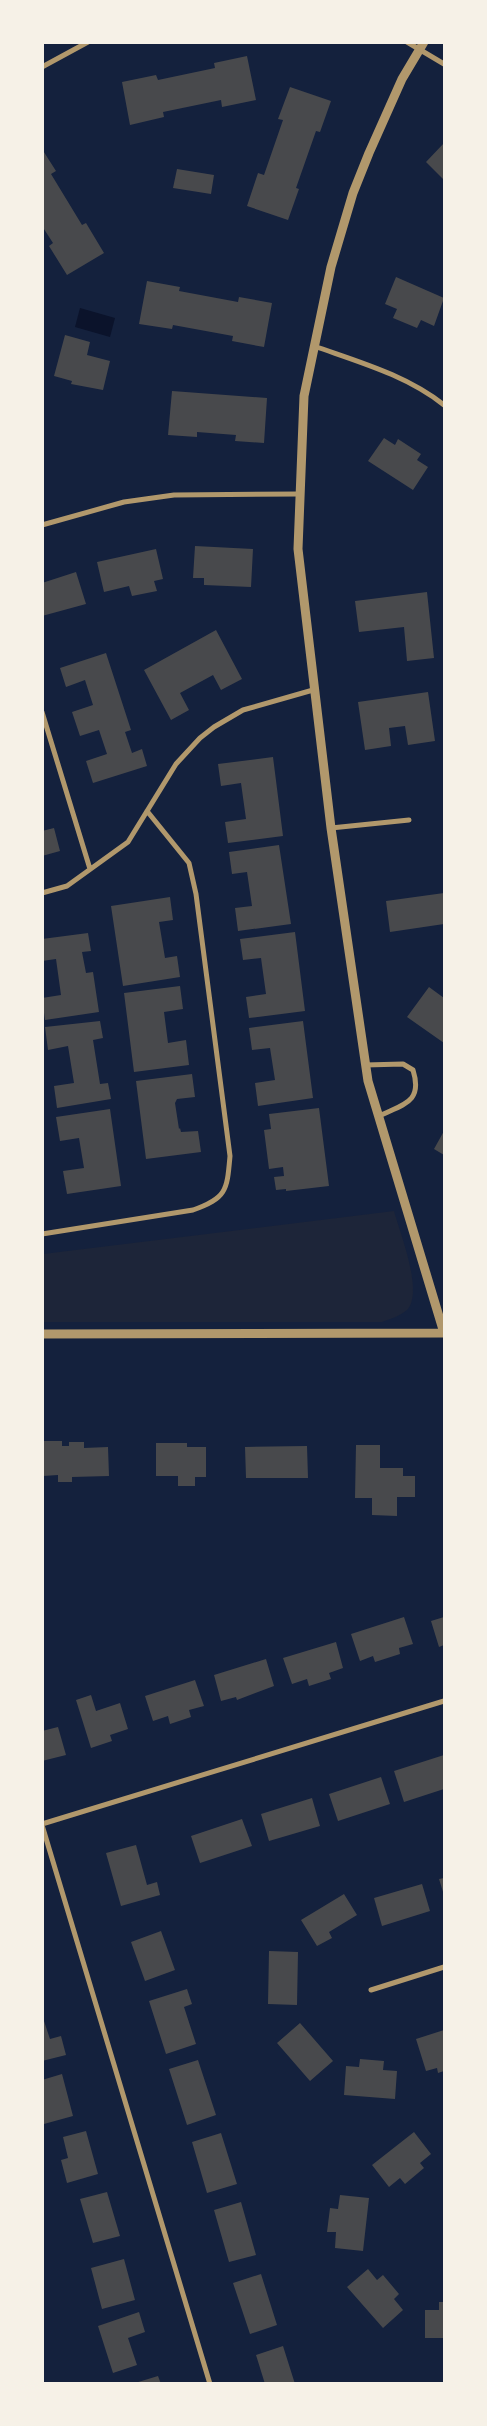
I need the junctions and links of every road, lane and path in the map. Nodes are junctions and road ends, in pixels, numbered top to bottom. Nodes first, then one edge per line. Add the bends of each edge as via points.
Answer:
1 (88, 42) edge
2 (407, 42) edge
3 (422, 46) edge
4 (444, 64) edge
5 (42, 67) edge
6 (313, 346) junction
7 (444, 406) edge
8 (299, 494) junction
9 (42, 525) edge
10 (313, 690) junction
11 (42, 712) edge
12 (148, 810) junction
13 (409, 820) dead end
14 (331, 828) junction
15 (90, 869) junction
16 (42, 894) edge
17 (365, 1065) junction
18 (379, 1116) junction
19 (42, 1234) edge
20 (444, 1333) edge
21 (42, 1334) edge
22 (444, 1701) edge
23 (42, 1824) edge
24 (444, 1967) edge
25 (371, 1990) dead end
26 (210, 2384) edge

1 - 5 street
2 - 3 street
3 - 4 street
3 - 6 street via 402,79 353,193 331,267
6 - 7 street via 390,373 432,395
6 - 8 street via 304,396
8 - 9 street via 174,495 124,502
8 - 10 street via 298,549
10 - 12 street via 243,710 214,727 176,764
10 - 14 street
11 - 15 street
12 - 15 street via 128,842
12 - 19 street via 189,863 196,894 230,1156 228,1186 213,1203 193,1210
13 - 14 street
14 - 17 street
15 - 16 street via 66,886
17 - 18 street
17 - 18 street via 403,1064 413,1070 418,1084 415,1097
18 - 20 street
20 - 21 street
22 - 23 street
23 - 26 street
24 - 25 street

